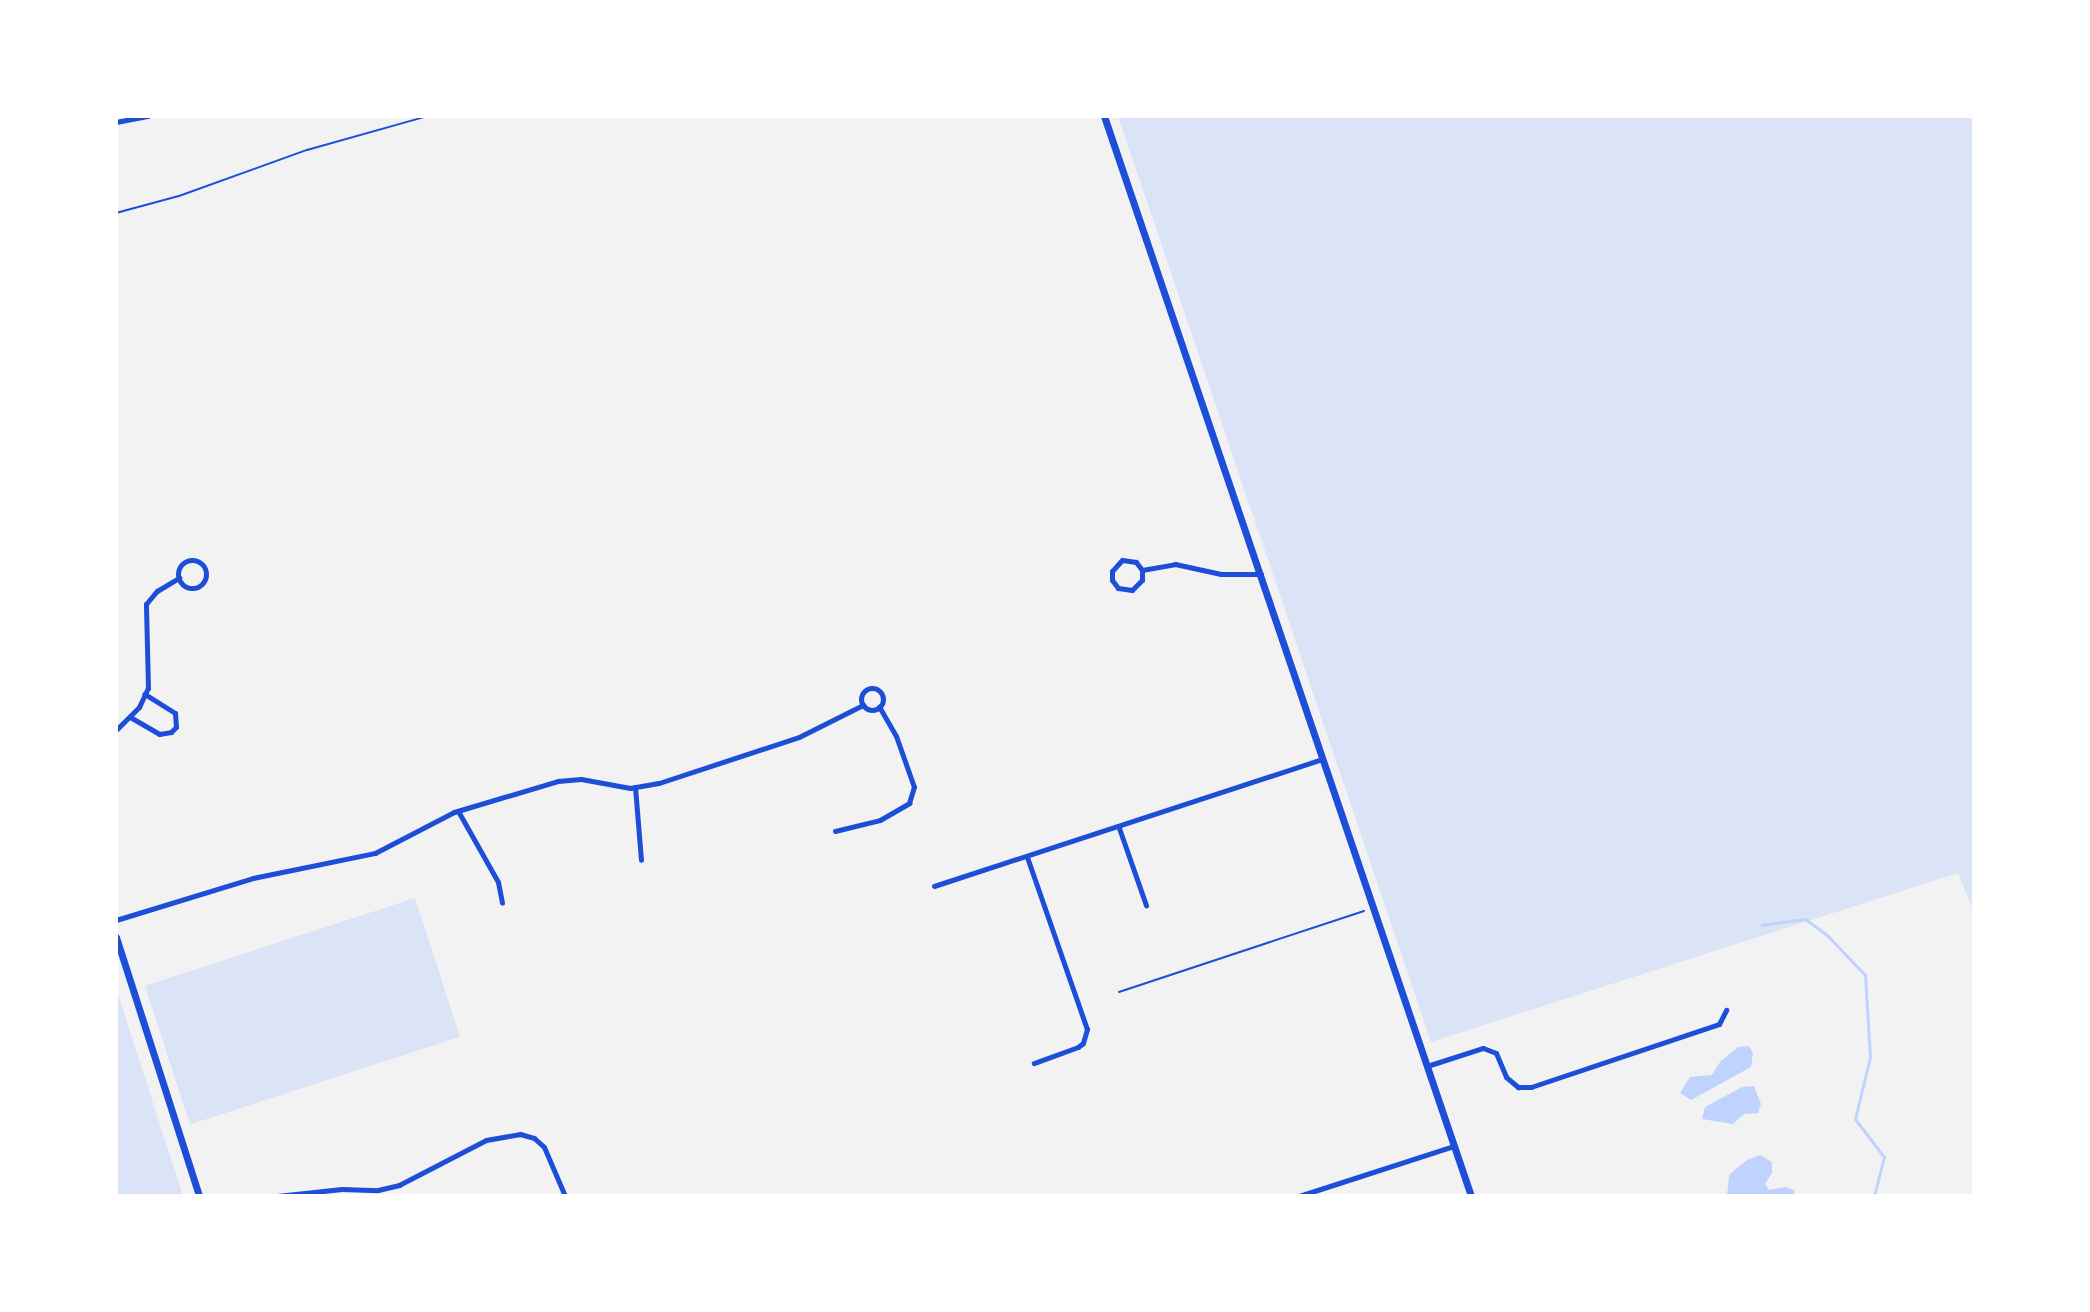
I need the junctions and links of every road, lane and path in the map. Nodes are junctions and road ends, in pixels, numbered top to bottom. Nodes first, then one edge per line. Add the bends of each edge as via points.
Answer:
1 (428, 116) edge
2 (1104, 116) edge
3 (146, 117) edge
4 (116, 122) edge
5 (116, 213) edge
6 (1142, 570) junction
7 (1262, 574) junction
8 (179, 578) junction
9 (145, 694) junction
10 (863, 705) junction
11 (879, 707) junction
12 (130, 717) junction
13 (116, 730) edge
14 (1322, 759) junction
15 (635, 787) junction
16 (458, 811) junction
17 (1119, 828) junction
18 (835, 831) dead end
19 (1027, 857) junction
20 (641, 860) dead end
21 (934, 886) dead end
22 (502, 903) dead end
23 (1146, 905) dead end
24 (1373, 908) junction
25 (116, 920) edge
26 (116, 937) edge
27 (1119, 992) dead end
28 (1726, 1010) dead end
29 (1034, 1063) dead end
30 (1427, 1066) junction
31 (1454, 1146) junction
32 (342, 1192) edge
33 (199, 1196) edge
34 (277, 1196) edge
35 (565, 1196) edge
36 (1299, 1196) edge
37 (1471, 1196) edge

1 - 5 path
2 - 7 street
3 - 4 street
6 - 6 street via 1136,562 1122,560 1112,571 1112,580 1118,588 1132,590 1142,580
6 - 7 street via 1175,564 1221,574
7 - 14 street
8 - 8 street via 183,585 196,587 203,583 205,571 197,561 188,561 179,569
8 - 9 street via 146,604
9 - 12 street
9 - 12 street via 175,713 176,727 159,734
10 - 11 street
10 - 11 street via 862,694 875,689 883,697
10 - 15 street via 799,737
11 - 18 street via 914,787 909,803 880,820
12 - 13 street
14 - 17 street
14 - 24 street
15 - 16 street via 558,781
15 - 20 street
16 - 22 street via 498,882
16 - 25 street via 375,853 253,878
17 - 19 street
17 - 23 street
19 - 21 street
19 - 29 street via 1087,1029 1078,1047
24 - 27 path
24 - 30 street
26 - 33 street
28 - 30 street via 1719,1024 1531,1087 1518,1087 1506,1077 1496,1053 1483,1048
30 - 31 street
31 - 36 street
31 - 37 street
32 - 34 street
32 - 35 street via 399,1185 504,1135 534,1138 544,1147

